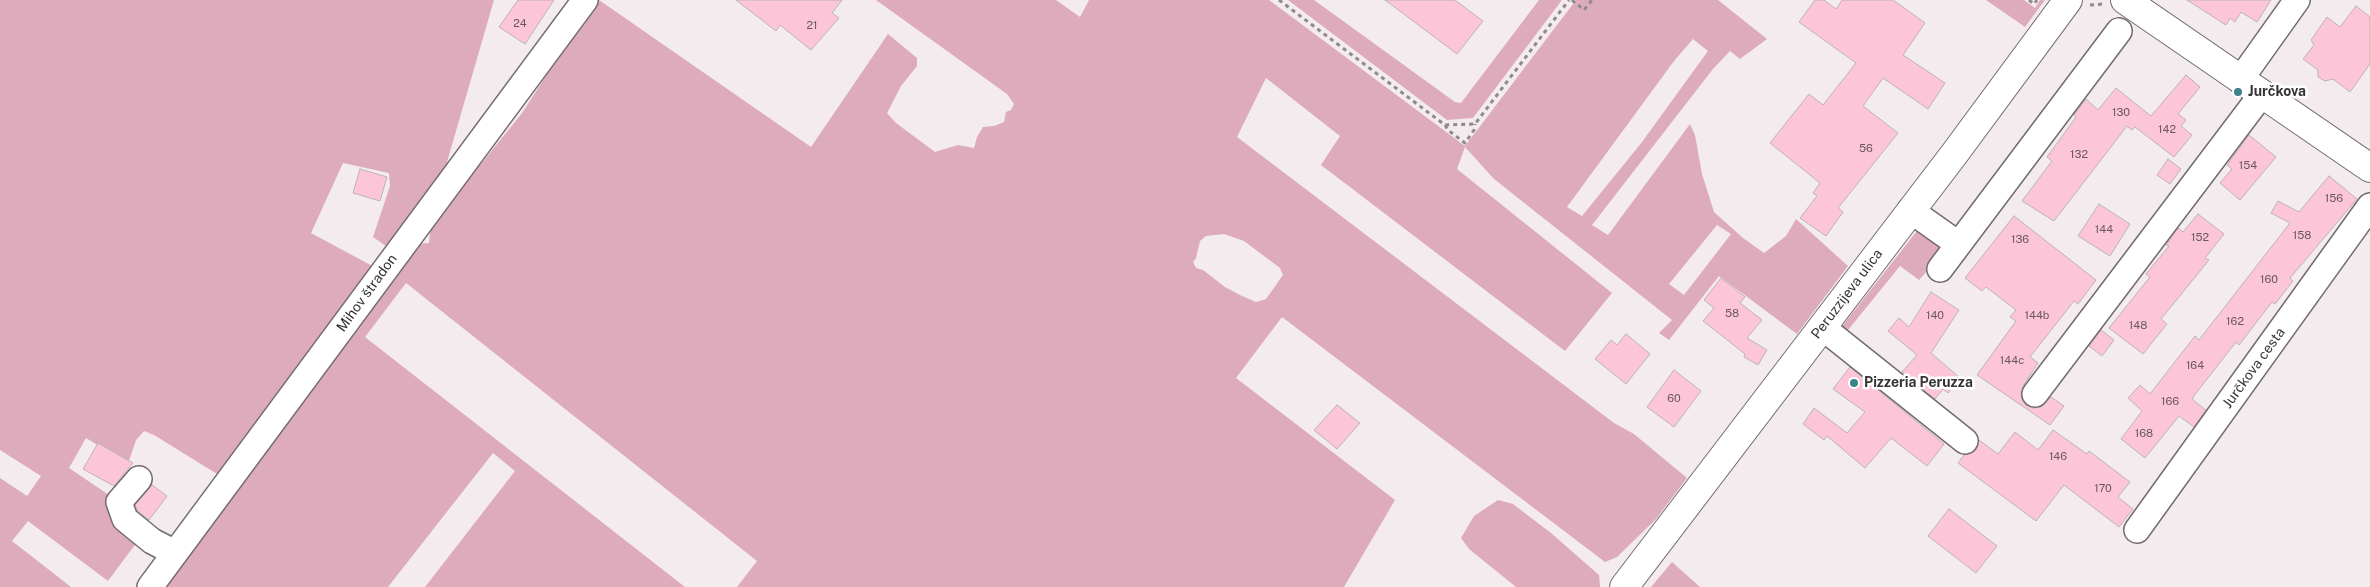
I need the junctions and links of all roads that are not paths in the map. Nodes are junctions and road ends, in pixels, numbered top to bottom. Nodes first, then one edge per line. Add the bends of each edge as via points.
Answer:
1 (585, 0) edge
2 (2125, 0) edge
3 (2297, 0) edge
4 (2076, 3) edge
5 (2119, 31) dead end
6 (2251, 87) junction
7 (2370, 168) edge
8 (2370, 206) edge
9 (1910, 210) junction
10 (1958, 244) junction
11 (1940, 269) dead end
12 (1822, 327) junction
13 (2035, 394) dead end
14 (1966, 441) dead end
15 (139, 479) dead end
16 (2137, 530) dead end
17 (176, 553) junction
18 (150, 587) edge
19 (1624, 587) edge

1 - 17 street, Mihov štradon
2 - 6 main road
3 - 6 street
4 - 9 main road, Peruzzijeva ulica
5 - 10 street
6 - 7 main road
6 - 13 street
8 - 16 street, Jurčkova cesta
9 - 10 street
9 - 12 main road, Peruzzijeva ulica
10 - 11 street
12 - 14 street
12 - 19 main road, Peruzzijeva ulica
15 - 17 street via 119,502 125,518 152,541
17 - 18 street, Mihov štradon

